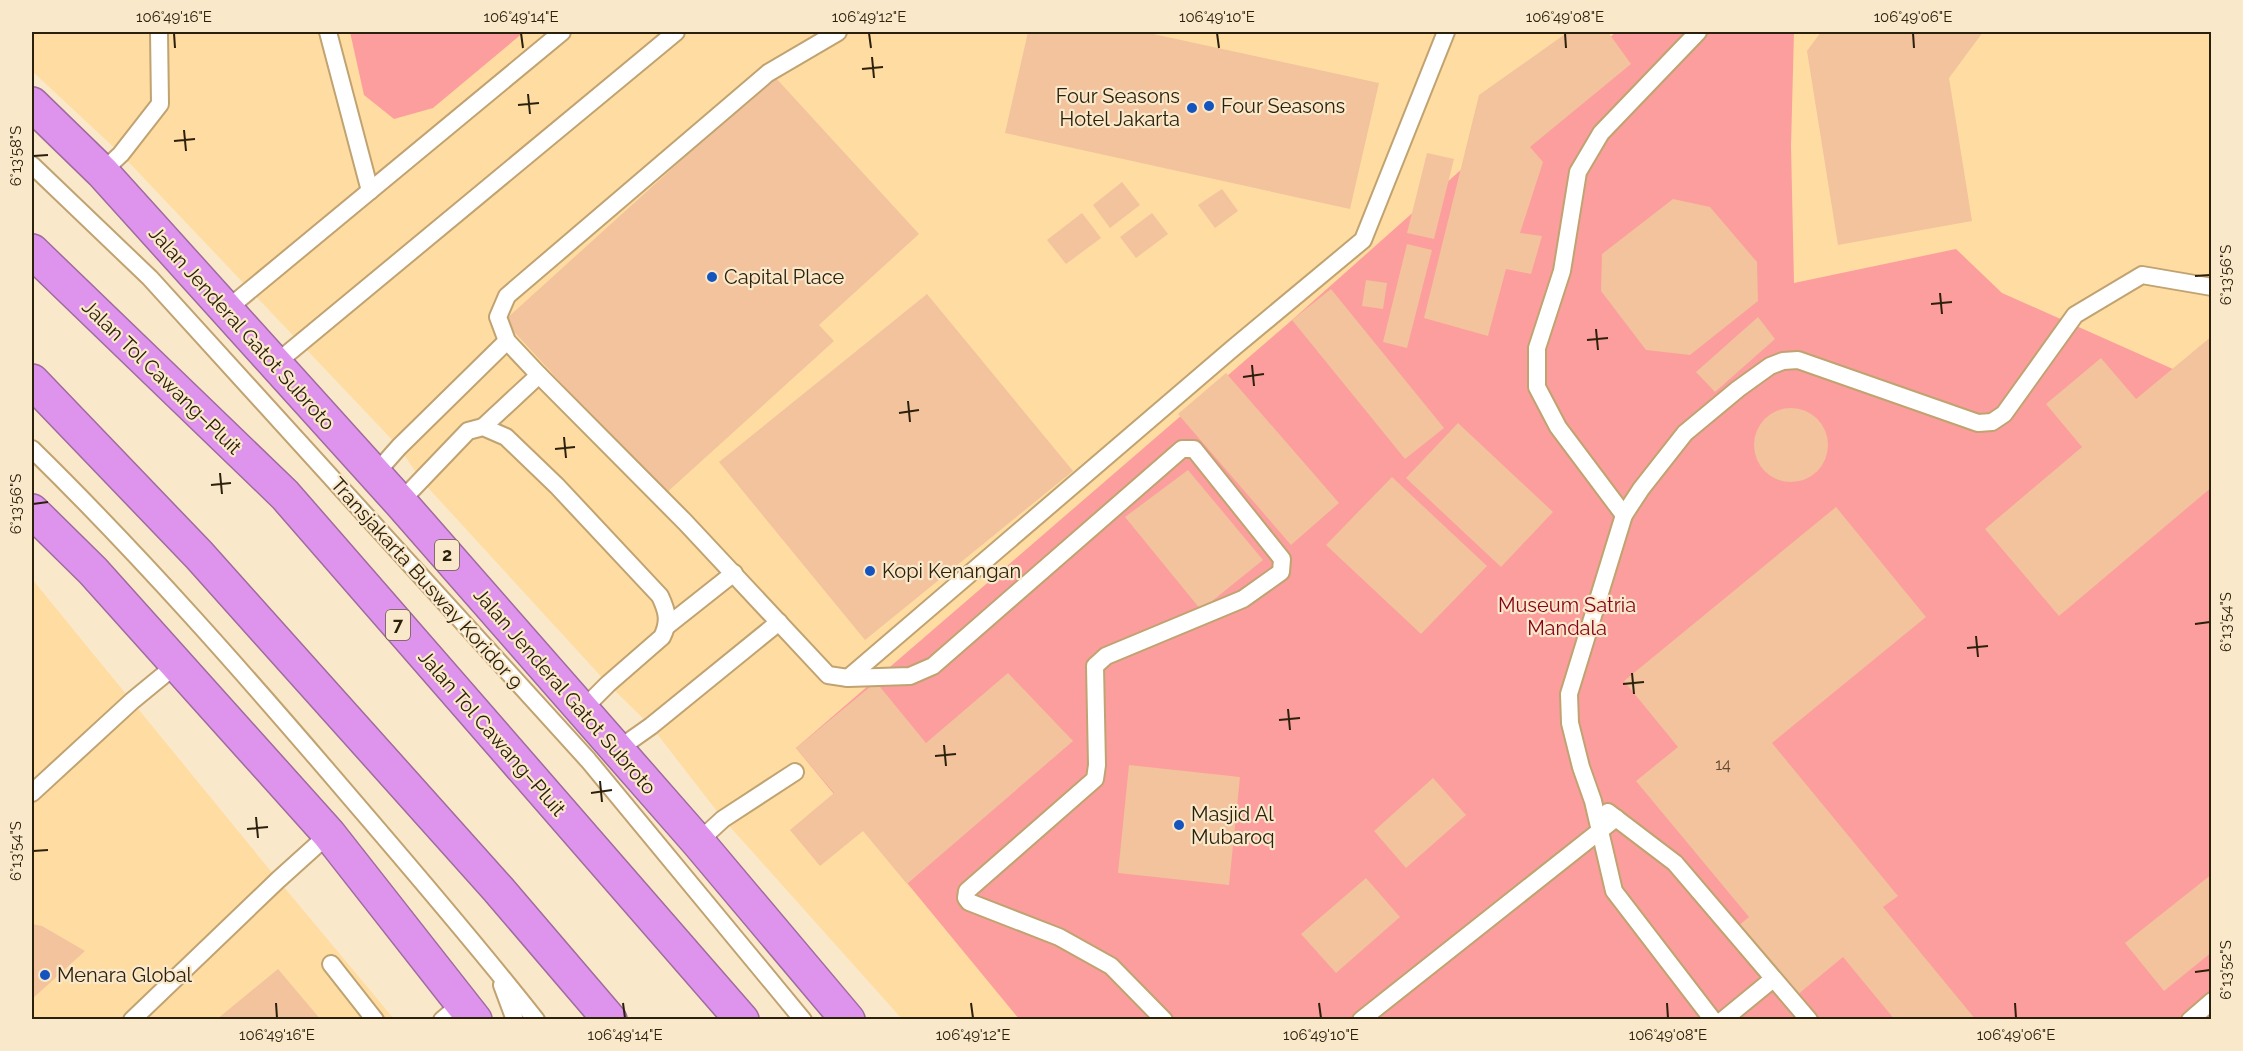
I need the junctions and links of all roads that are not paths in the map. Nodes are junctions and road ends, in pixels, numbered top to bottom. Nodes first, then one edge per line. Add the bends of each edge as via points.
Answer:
1 (159, 32) edge
2 (328, 32) edge
3 (562, 32) edge
4 (676, 32) edge
5 (838, 32) edge
6 (1446, 32) edge
7 (1698, 32) edge
8 (32, 104) edge
9 (32, 165) edge
10 (102, 172) junction
11 (370, 191) junction
12 (32, 251) edge
13 (2211, 287) edge
14 (226, 310) junction
15 (507, 341) junction
16 (275, 364) junction
17 (539, 375) junction
18 (32, 381) edge
19 (483, 427) junction
20 (32, 449) edge
21 (375, 474) junction
22 (400, 502) junction
23 (32, 511) edge
24 (1624, 516) junction
25 (734, 573) junction
26 (779, 622) junction
27 (667, 626) junction
28 (177, 664) junction
29 (848, 678) junction
30 (582, 710) junction
31 (616, 750) junction
32 (795, 772) dead end
33 (32, 793) edge
34 (1593, 801) junction
35 (1616, 818) junction
36 (1600, 830) junction
37 (329, 834) junction
38 (698, 842) junction
39 (485, 956) junction
40 (331, 964) dead end
41 (1773, 979) junction
42 (2211, 1001) edge
43 (460, 1014) edge
44 (132, 1020) edge
45 (375, 1020) edge
46 (515, 1020) edge
47 (536, 1020) edge
48 (609, 1020) edge
49 (742, 1020) edge
50 (802, 1020) edge
51 (848, 1020) edge
52 (1164, 1020) edge
53 (1361, 1020) edge
54 (1713, 1020) edge
55 (1723, 1020) edge
56 (1809, 1020) edge
57 (2190, 1020) edge

1 - 10 lane via 160,104
2 - 11 lane
3 - 11 lane
4 - 16 lane
5 - 15 lane via 768,73 507,296 498,317
6 - 29 lane via 1363,240
7 - 24 lane via 1601,133 1578,172 1562,271 1537,348 1537,387 1558,427
8 - 10 highway, Jalan Jenderal Gatot Subroto / 2
9 - 50 lane, Transjakarta Busway Koridor 9 via 150,278 588,760
10 - 14 highway, Jalan Jenderal Gatot Subroto / 2
11 - 14 lane
12 - 49 highway, Jalan Tol Cawang–Pluit / 7 via 285,495
13 - 24 lane via 2142,275 2075,315 2004,414 1992,422 1978,423 1798,360 1783,360 1738,389 1685,433
14 - 16 highway, Jalan Jenderal Gatot Subroto / 2
15 - 17 lane
15 - 21 lane
16 - 21 highway, Jalan Jenderal Gatot Subroto / 2
17 - 19 lane
17 - 25 lane
18 - 48 highway via 199,555 498,889
19 - 22 lane via 468,431
19 - 27 lane via 506,437 613,545 660,596 667,612
20 - 39 lane via 98,514 272,706
21 - 22 highway, Jalan Jenderal Gatot Subroto / 2
22 - 30 highway, Jalan Jenderal Gatot Subroto / 2
23 - 28 highway via 93,571
24 - 34 lane via 1569,694 1570,723
25 - 26 lane
25 - 27 lane
26 - 29 lane via 828,675
26 - 31 lane
27 - 30 lane via 662,637
28 - 33 lane
28 - 37 highway
29 - 52 lane via 910,676 933,666 1182,449 1194,449 1282,559 1281,572 1243,599 1106,656 1095,666 1095,779 967,891 966,898 1059,936 1111,966
30 - 31 highway, Jalan Jenderal Gatot Subroto / 2
31 - 38 highway, Jalan Jenderal Gatot Subroto / 2
32 - 38 lane via 723,819
34 - 35 lane
34 - 36 lane
35 - 36 lane
35 - 41 lane via 1675,863
36 - 53 lane
36 - 54 lane via 1614,891
37 - 43 highway
37 - 44 lane
38 - 51 highway, Jalan Jenderal Gatot Subroto / 2
39 - 46 lane via 505,990
39 - 47 lane
40 - 45 lane
41 - 55 lane
41 - 56 lane
42 - 57 lane

